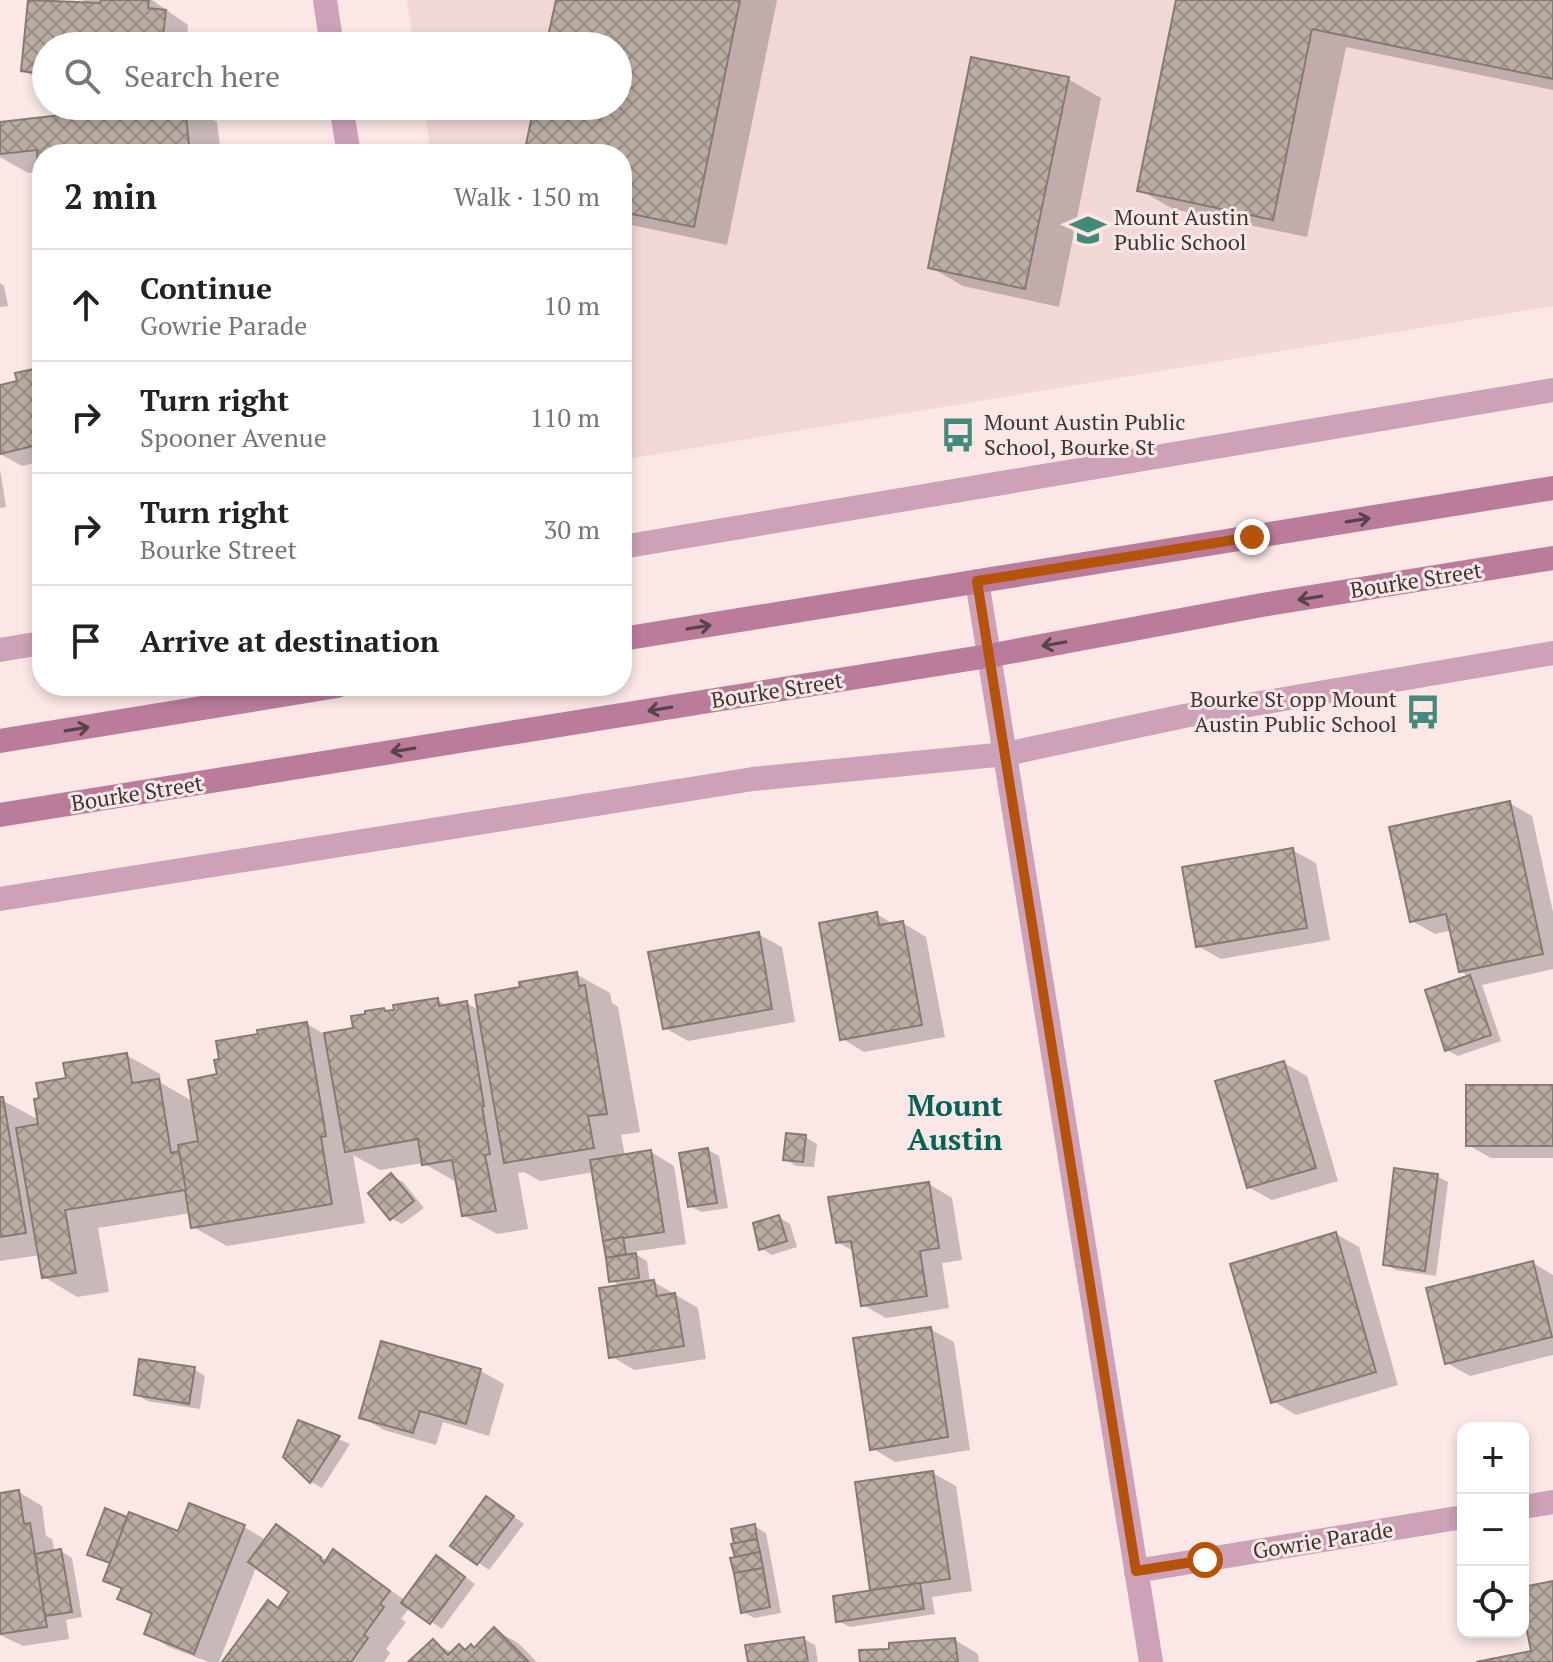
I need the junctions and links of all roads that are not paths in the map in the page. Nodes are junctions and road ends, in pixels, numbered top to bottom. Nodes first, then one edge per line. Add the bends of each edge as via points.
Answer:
1 (325, 0) edge
2 (330, 32) edge
3 (343, 120) edge
4 (347, 144) edge
5 (1553, 390) edge
6 (1553, 488) edge
7 (632, 545) edge
8 (1553, 558) edge
9 (977, 581) junction
10 (632, 637) edge
11 (32, 645) edge
12 (0, 650) edge
13 (1553, 653) edge
14 (988, 656) junction
15 (276, 696) edge
16 (0, 741) edge
17 (1006, 754) junction
18 (0, 815) edge
19 (0, 899) edge
20 (1553, 1502) edge
21 (1529, 1506) edge
22 (1457, 1518) edge
23 (1136, 1571) junction
24 (1151, 1662) edge

1 - 2 street
3 - 4 street
5 - 7 street
9 -> 6 main road
8 -> 14 main road, Bourke Street
10 -> 9 main road
9 - 14 street
11 - 12 street
13 - 17 street via 1184,716
14 - 17 street
14 -> 18 main road, Bourke Street
16 -> 15 main road
17 - 19 street via 753,779
17 - 23 street
20 - 21 street
22 - 23 street, Gowrie Parade
23 - 24 street

